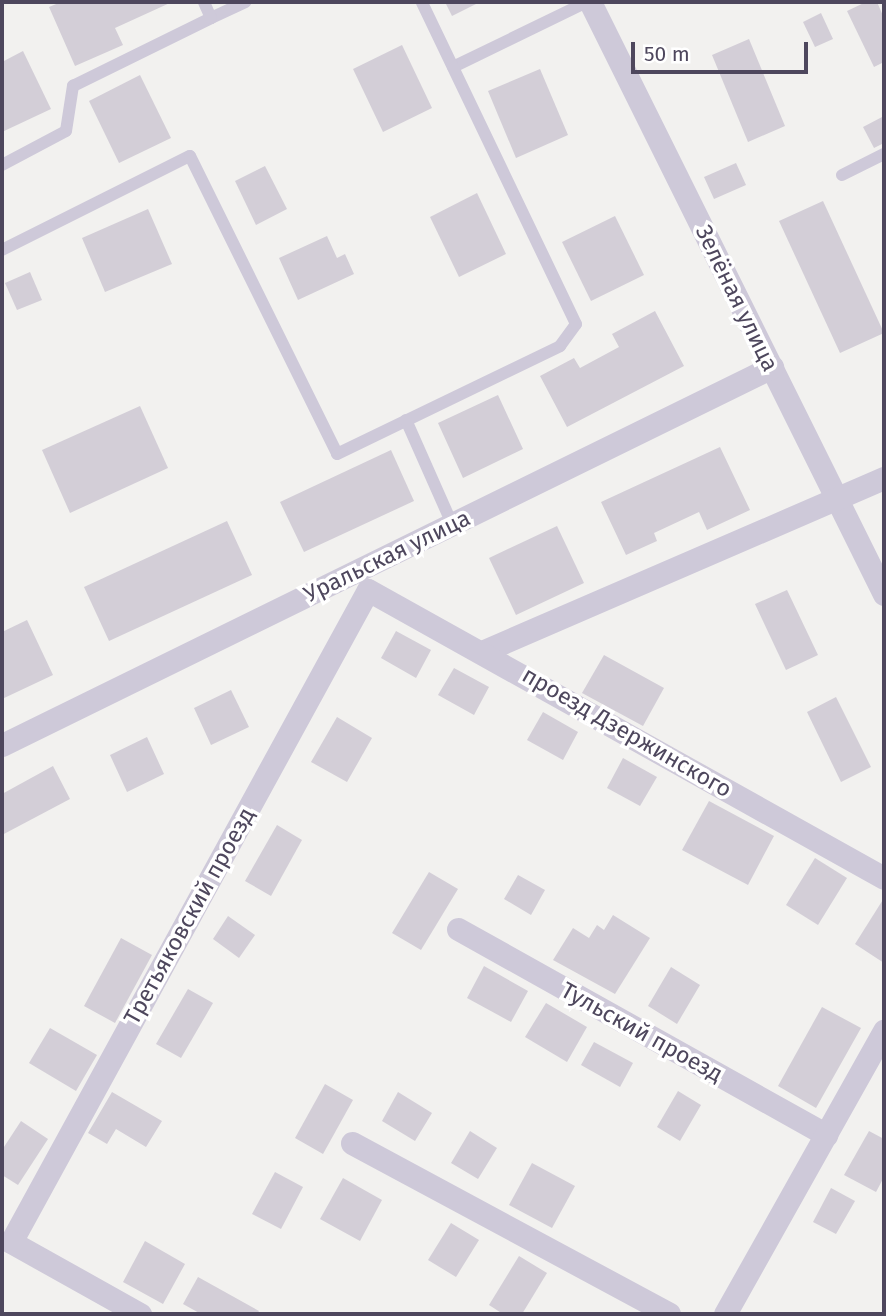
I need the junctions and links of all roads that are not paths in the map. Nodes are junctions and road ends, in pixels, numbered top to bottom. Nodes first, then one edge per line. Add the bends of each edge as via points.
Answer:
1 (204, 2) edge
2 (245, 2) edge
3 (422, 2) edge
4 (589, 2) edge
5 (211, 18) junction
6 (453, 67) junction
7 (884, 154) edge
8 (2, 165) edge
9 (842, 175) dead end
10 (2, 250) edge
11 (772, 367) junction
12 (406, 420) junction
13 (884, 478) edge
14 (839, 499) junction
15 (452, 524) junction
16 (363, 580) junction
17 (884, 594) edge
18 (484, 651) junction
19 (2, 745) edge
20 (884, 878) edge
21 (458, 929) dead end
22 (884, 1031) edge
23 (826, 1135) junction
24 (352, 1143) dead end
25 (6, 1244) edge
26 (140, 1314) edge
27 (669, 1314) edge
28 (724, 1314) edge

1 - 5 lane
2 - 5 lane
3 - 6 lane
4 - 6 lane
4 - 11 street, Зелёная улица
5 - 8 lane via 74,86 66,131
6 - 12 lane via 576,324 560,346
7 - 9 lane
10 - 12 lane via 190,156 337,454
11 - 14 street, Зелёная улица
11 - 15 street, Уральская улица
12 - 15 lane
13 - 14 street
14 - 17 street, Зелёная улица
14 - 18 street
15 - 16 street, Уральская улица
16 - 18 street, проезд Дзержинского
16 - 19 street, Уральская улица
16 - 25 street, Третьяковский проезд
18 - 20 street, проезд Дзержинского
21 - 23 street, Тульский проезд
22 - 23 street
23 - 28 street
24 - 27 street
25 - 26 street

